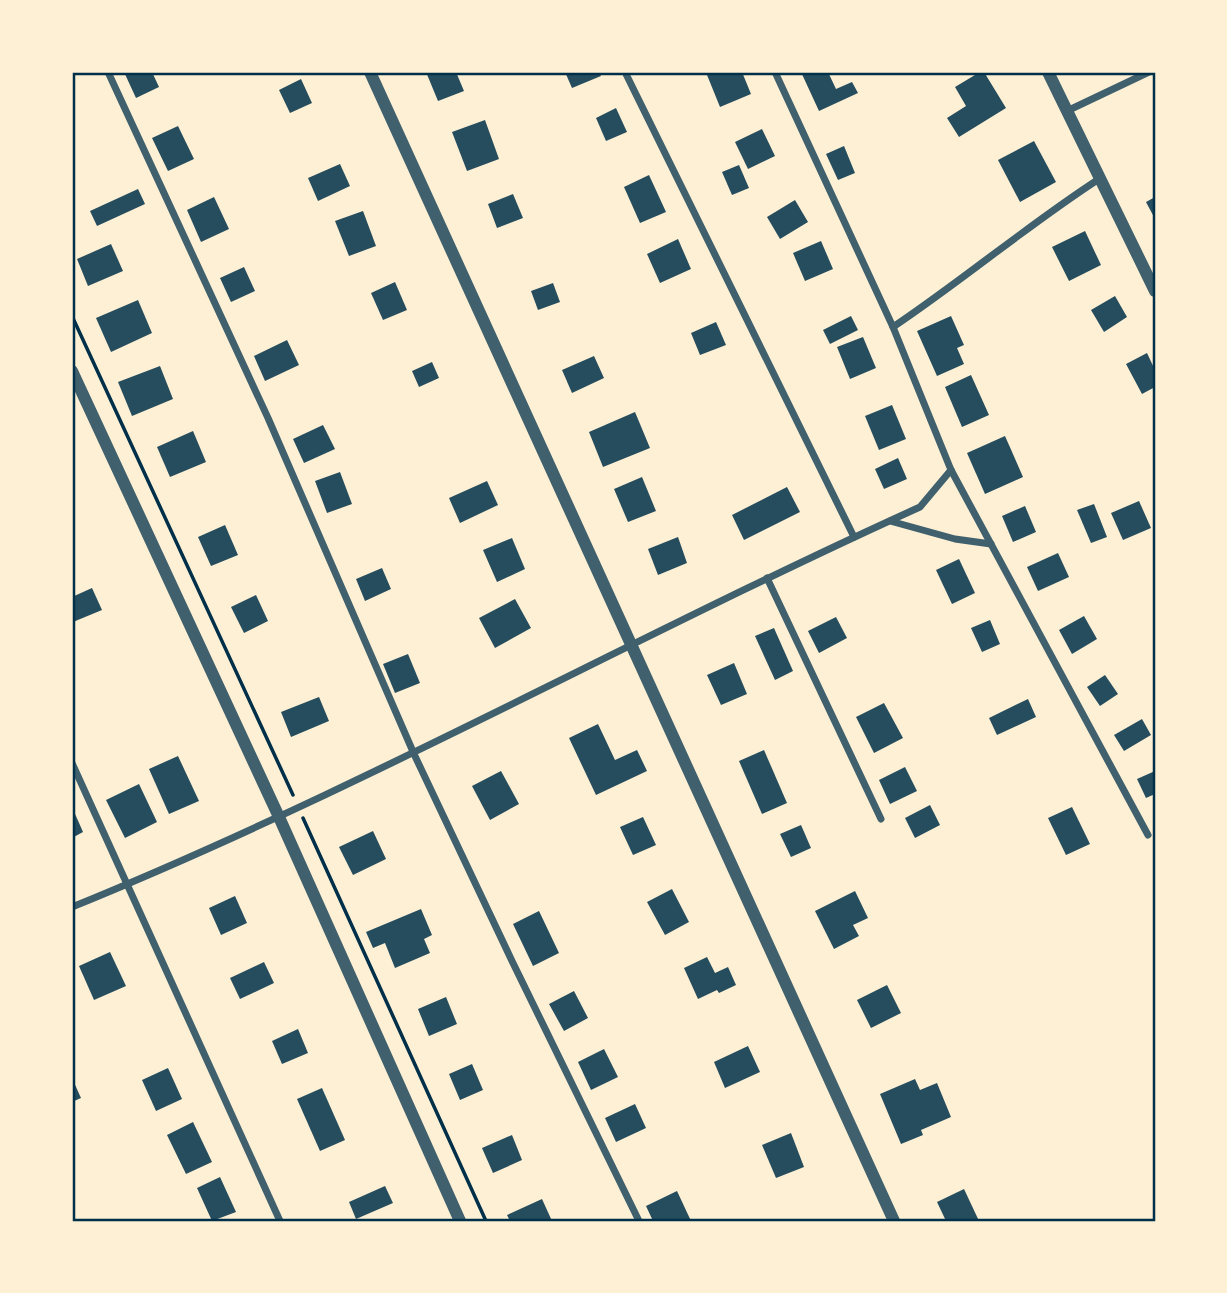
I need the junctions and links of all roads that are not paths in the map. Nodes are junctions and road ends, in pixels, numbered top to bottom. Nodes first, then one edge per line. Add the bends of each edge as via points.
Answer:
1 (108, 72) edge
2 (370, 72) edge
3 (625, 72) edge
4 (775, 72) edge
5 (1048, 72) edge
6 (1149, 72) edge
7 (1069, 110) junction
8 (1099, 179) junction
9 (1155, 291) edge
10 (893, 327) junction
11 (72, 371) edge
12 (951, 470) junction
13 (889, 521) junction
14 (854, 537) junction
15 (991, 544) junction
16 (767, 578) junction
17 (631, 644) junction
18 (414, 754) junction
19 (72, 764) edge
20 (279, 817) junction
21 (881, 820) dead end
22 (1148, 835) dead end
23 (126, 885) junction
24 (72, 906) edge
25 (281, 1221) edge
26 (460, 1221) edge
27 (639, 1221) edge
28 (894, 1221) edge

1 - 18 street via 268,418
2 - 17 street
3 - 14 street
4 - 10 street
5 - 7 street
6 - 7 street
7 - 8 street
8 - 9 street
8 - 10 street
10 - 12 street
11 - 20 street
12 - 13 street via 920,507
12 - 15 street
13 - 14 street
13 - 15 street
14 - 16 street
15 - 22 street
16 - 17 street
16 - 21 street
17 - 18 street
17 - 28 street
18 - 20 street
18 - 27 street
19 - 23 street
20 - 23 street
20 - 26 street
23 - 24 street
23 - 25 street

